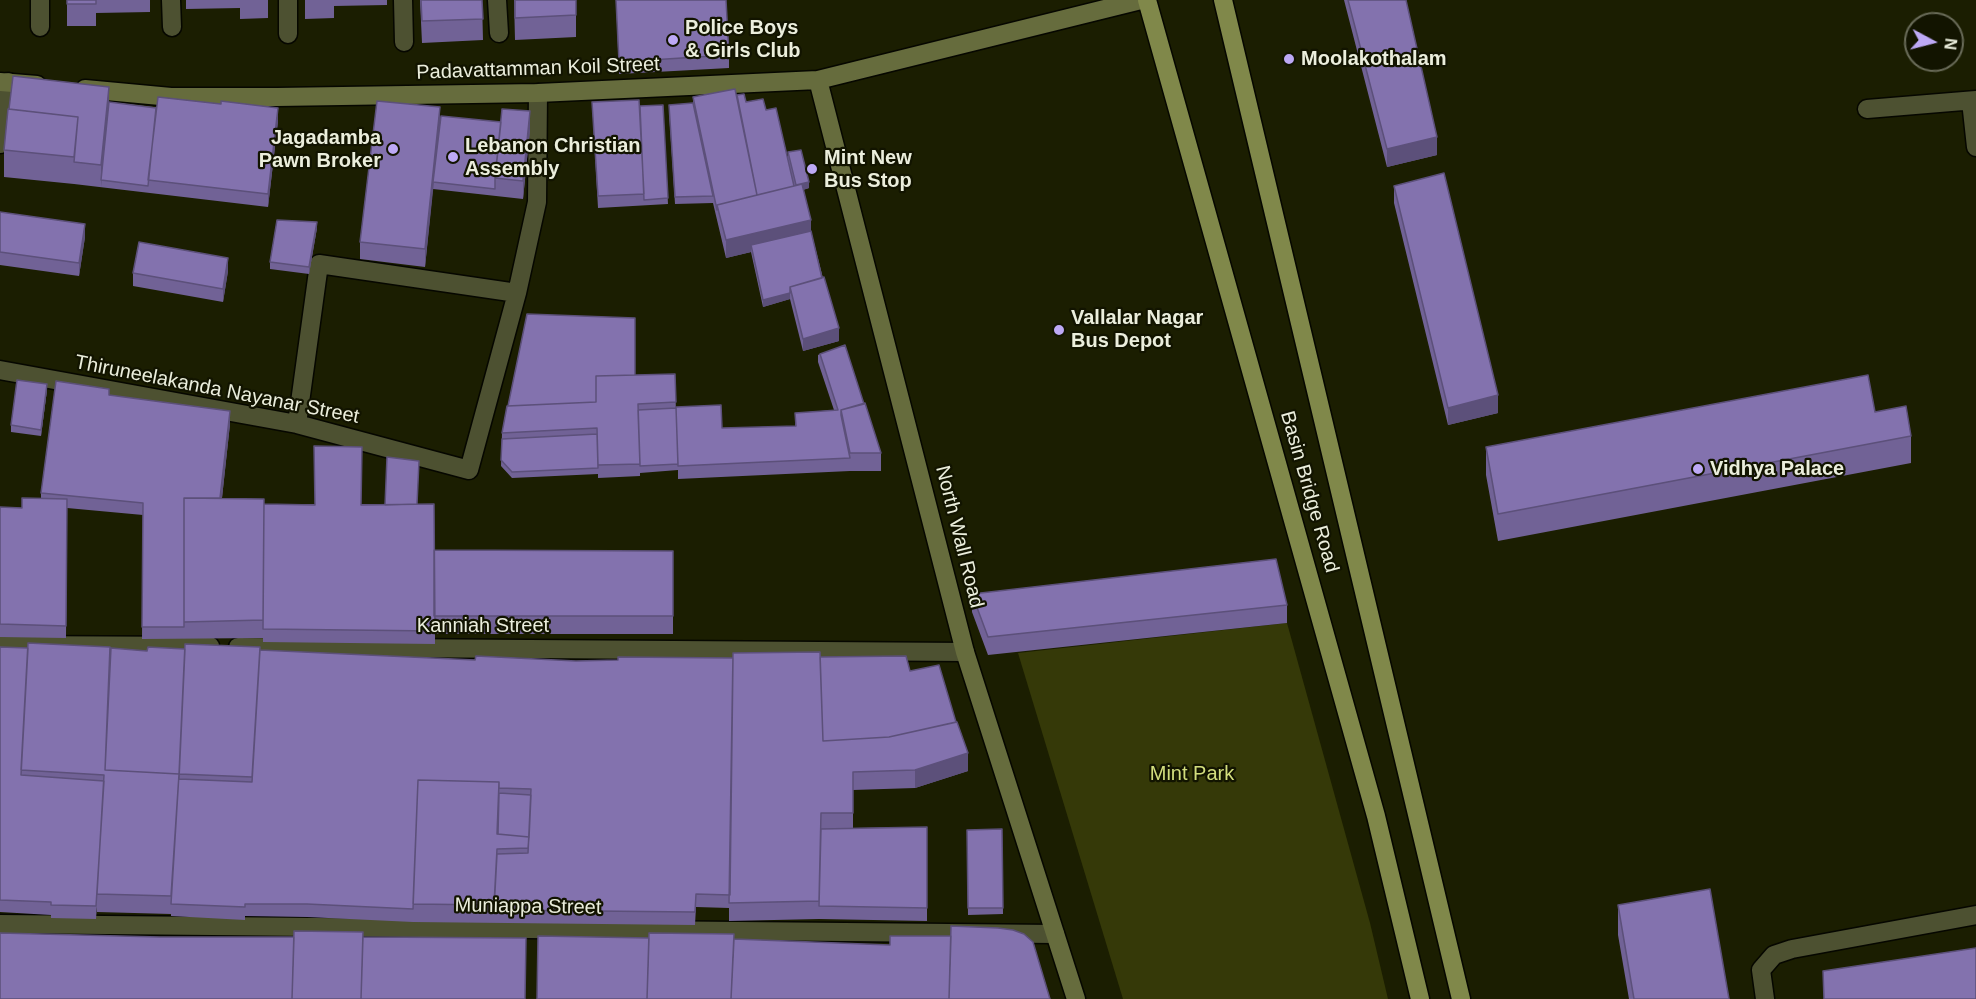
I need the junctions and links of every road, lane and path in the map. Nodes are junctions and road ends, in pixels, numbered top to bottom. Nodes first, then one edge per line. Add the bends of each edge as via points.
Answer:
1 (40, 0) edge
2 (171, 0) edge
3 (288, 0) edge
4 (403, 0) edge
5 (497, 0) edge
6 (1141, 0) edge
7 (1147, 0) edge
8 (1223, 0) edge
9 (40, 27) dead end
10 (172, 27) dead end
11 (499, 33) dead end
12 (288, 34) dead end
13 (404, 42) dead end
14 (818, 80) junction
15 (4, 82) edge
16 (538, 93) junction
17 (1973, 100) edge
18 (1867, 109) dead end
19 (0, 144) edge
20 (1976, 147) edge
21 (517, 293) junction
22 (0, 370) edge
23 (297, 424) junction
24 (0, 645) edge
25 (965, 652) junction
26 (1976, 915) edge
27 (0, 924) edge
28 (1055, 934) junction
29 (1076, 999) edge
30 (1420, 999) edge
31 (1461, 999) edge
32 (1766, 999) edge

1 - 9 street
2 - 10 street
3 - 12 street
4 - 13 street
5 - 11 street
6 - 14 main road, Padavattamman Koil Street
7 - 30 main road, Basin Bridge Road via 1376,816
8 - 31 main road, Basin Bridge Road
14 - 16 main road, Padavattamman Koil Street
14 - 25 main road, North Wall Road
15 - 16 main road, Padavattamman Koil Street via 171,97
15 - 19 street
16 - 21 street, Thiruneelakanda Nayanar Street via 537,202
17 - 18 street
17 - 20 street
21 - 23 street, Thiruneelakanda Nayanar Street via 469,470
21 - 23 street via 319,264
22 - 23 street, Thiruneelakanda Nayanar Street
24 - 25 street, Kanniah Street
25 - 28 main road, North Wall Road
26 - 32 street via 1774,955 1761,970
27 - 28 street, Muniappa Street
28 - 29 main road, North Wall Road

